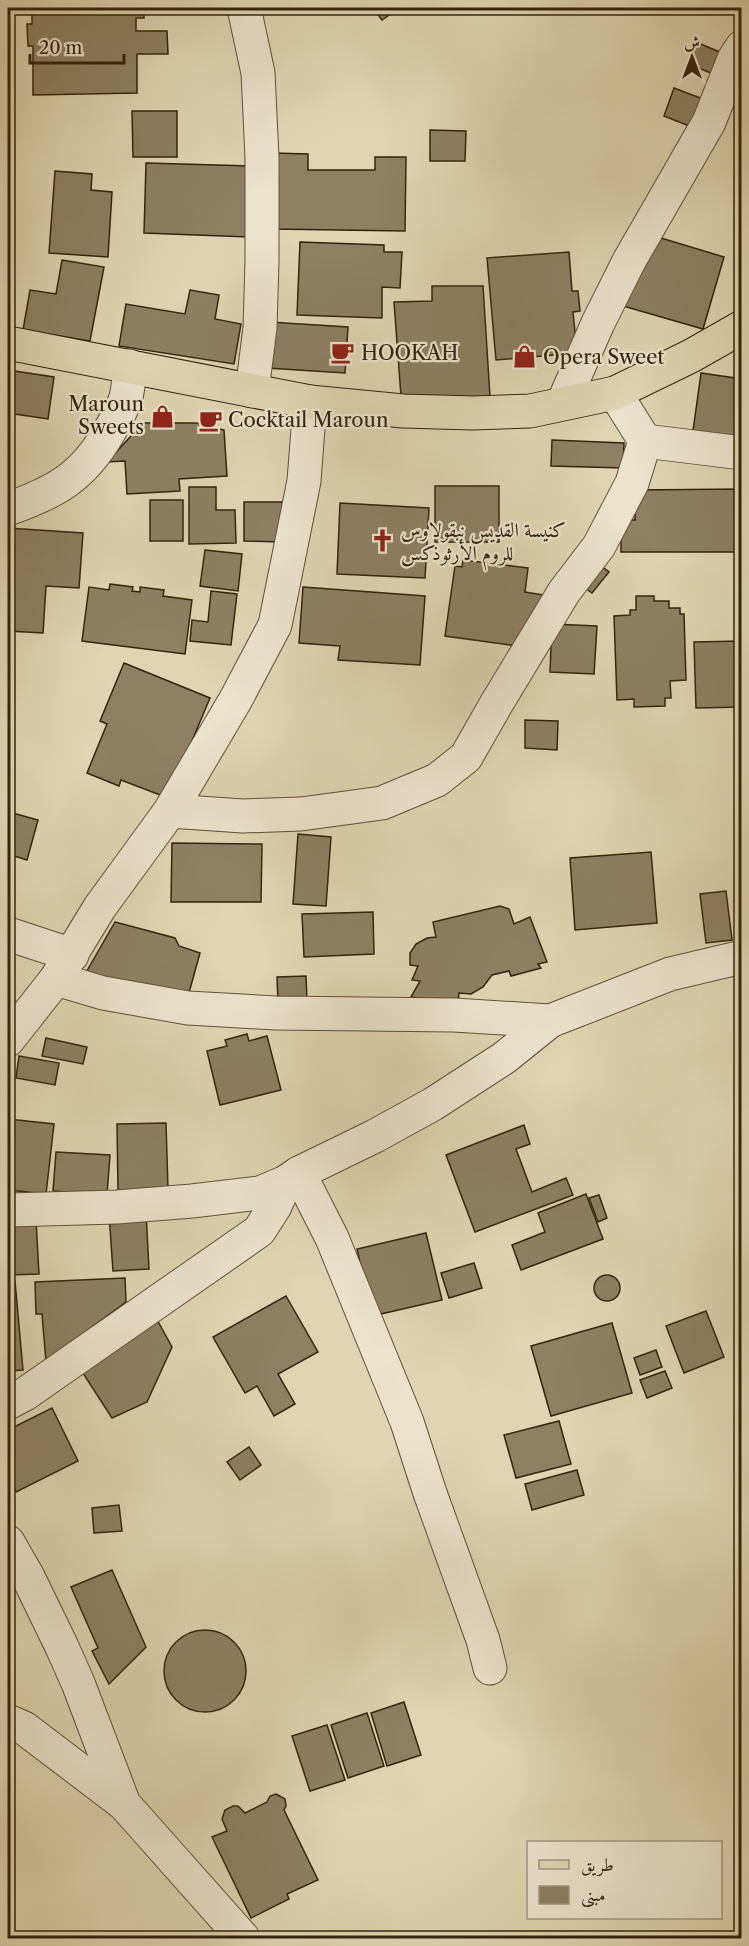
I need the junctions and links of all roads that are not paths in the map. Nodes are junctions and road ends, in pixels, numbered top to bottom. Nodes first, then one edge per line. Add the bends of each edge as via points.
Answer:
1 (244, 8) edge
2 (741, 47) edge
3 (741, 327) edge
4 (8, 343) edge
5 (129, 366) junction
6 (252, 391) junction
7 (615, 393) junction
8 (310, 402) junction
9 (563, 403) junction
10 (645, 441) junction
11 (741, 453) edge
12 (8, 509) edge
13 (170, 811) junction
14 (8, 934) edge
15 (741, 957) edge
16 (64, 967) junction
17 (550, 1021) junction
18 (8, 1040) edge
19 (292, 1178) junction
20 (8, 1210) edge
21 (8, 1403) edge
22 (8, 1542) edge
23 (490, 1668) dead end
24 (8, 1720) edge
25 (124, 1804) junction
26 (243, 1938) edge

1 - 6 street via 258,73 262,158 260,328
2 - 9 street via 709,122 629,261
3 - 7 main road
4 - 5 main road
5 - 6 main road
5 - 12 street via 129,392 121,411 84,468 60,486
6 - 8 main road
7 - 9 main road
7 - 10 street
8 - 9 main road via 473,413 530,411
8 - 13 street via 304,481 275,625
10 - 11 street
10 - 13 street via 632,483 599,546 564,592 466,757 437,780 382,803 300,814 243,816
13 - 16 street via 100,908
14 - 16 street
15 - 17 street via 662,976
16 - 17 street via 103,993 188,1008
16 - 18 street
17 - 19 street via 504,1059 434,1104
19 - 20 street via 260,1193 192,1201
19 - 21 street via 259,1231
19 - 23 street via 332,1239 408,1422
22 - 25 street via 74,1674
24 - 25 street
25 - 26 street

